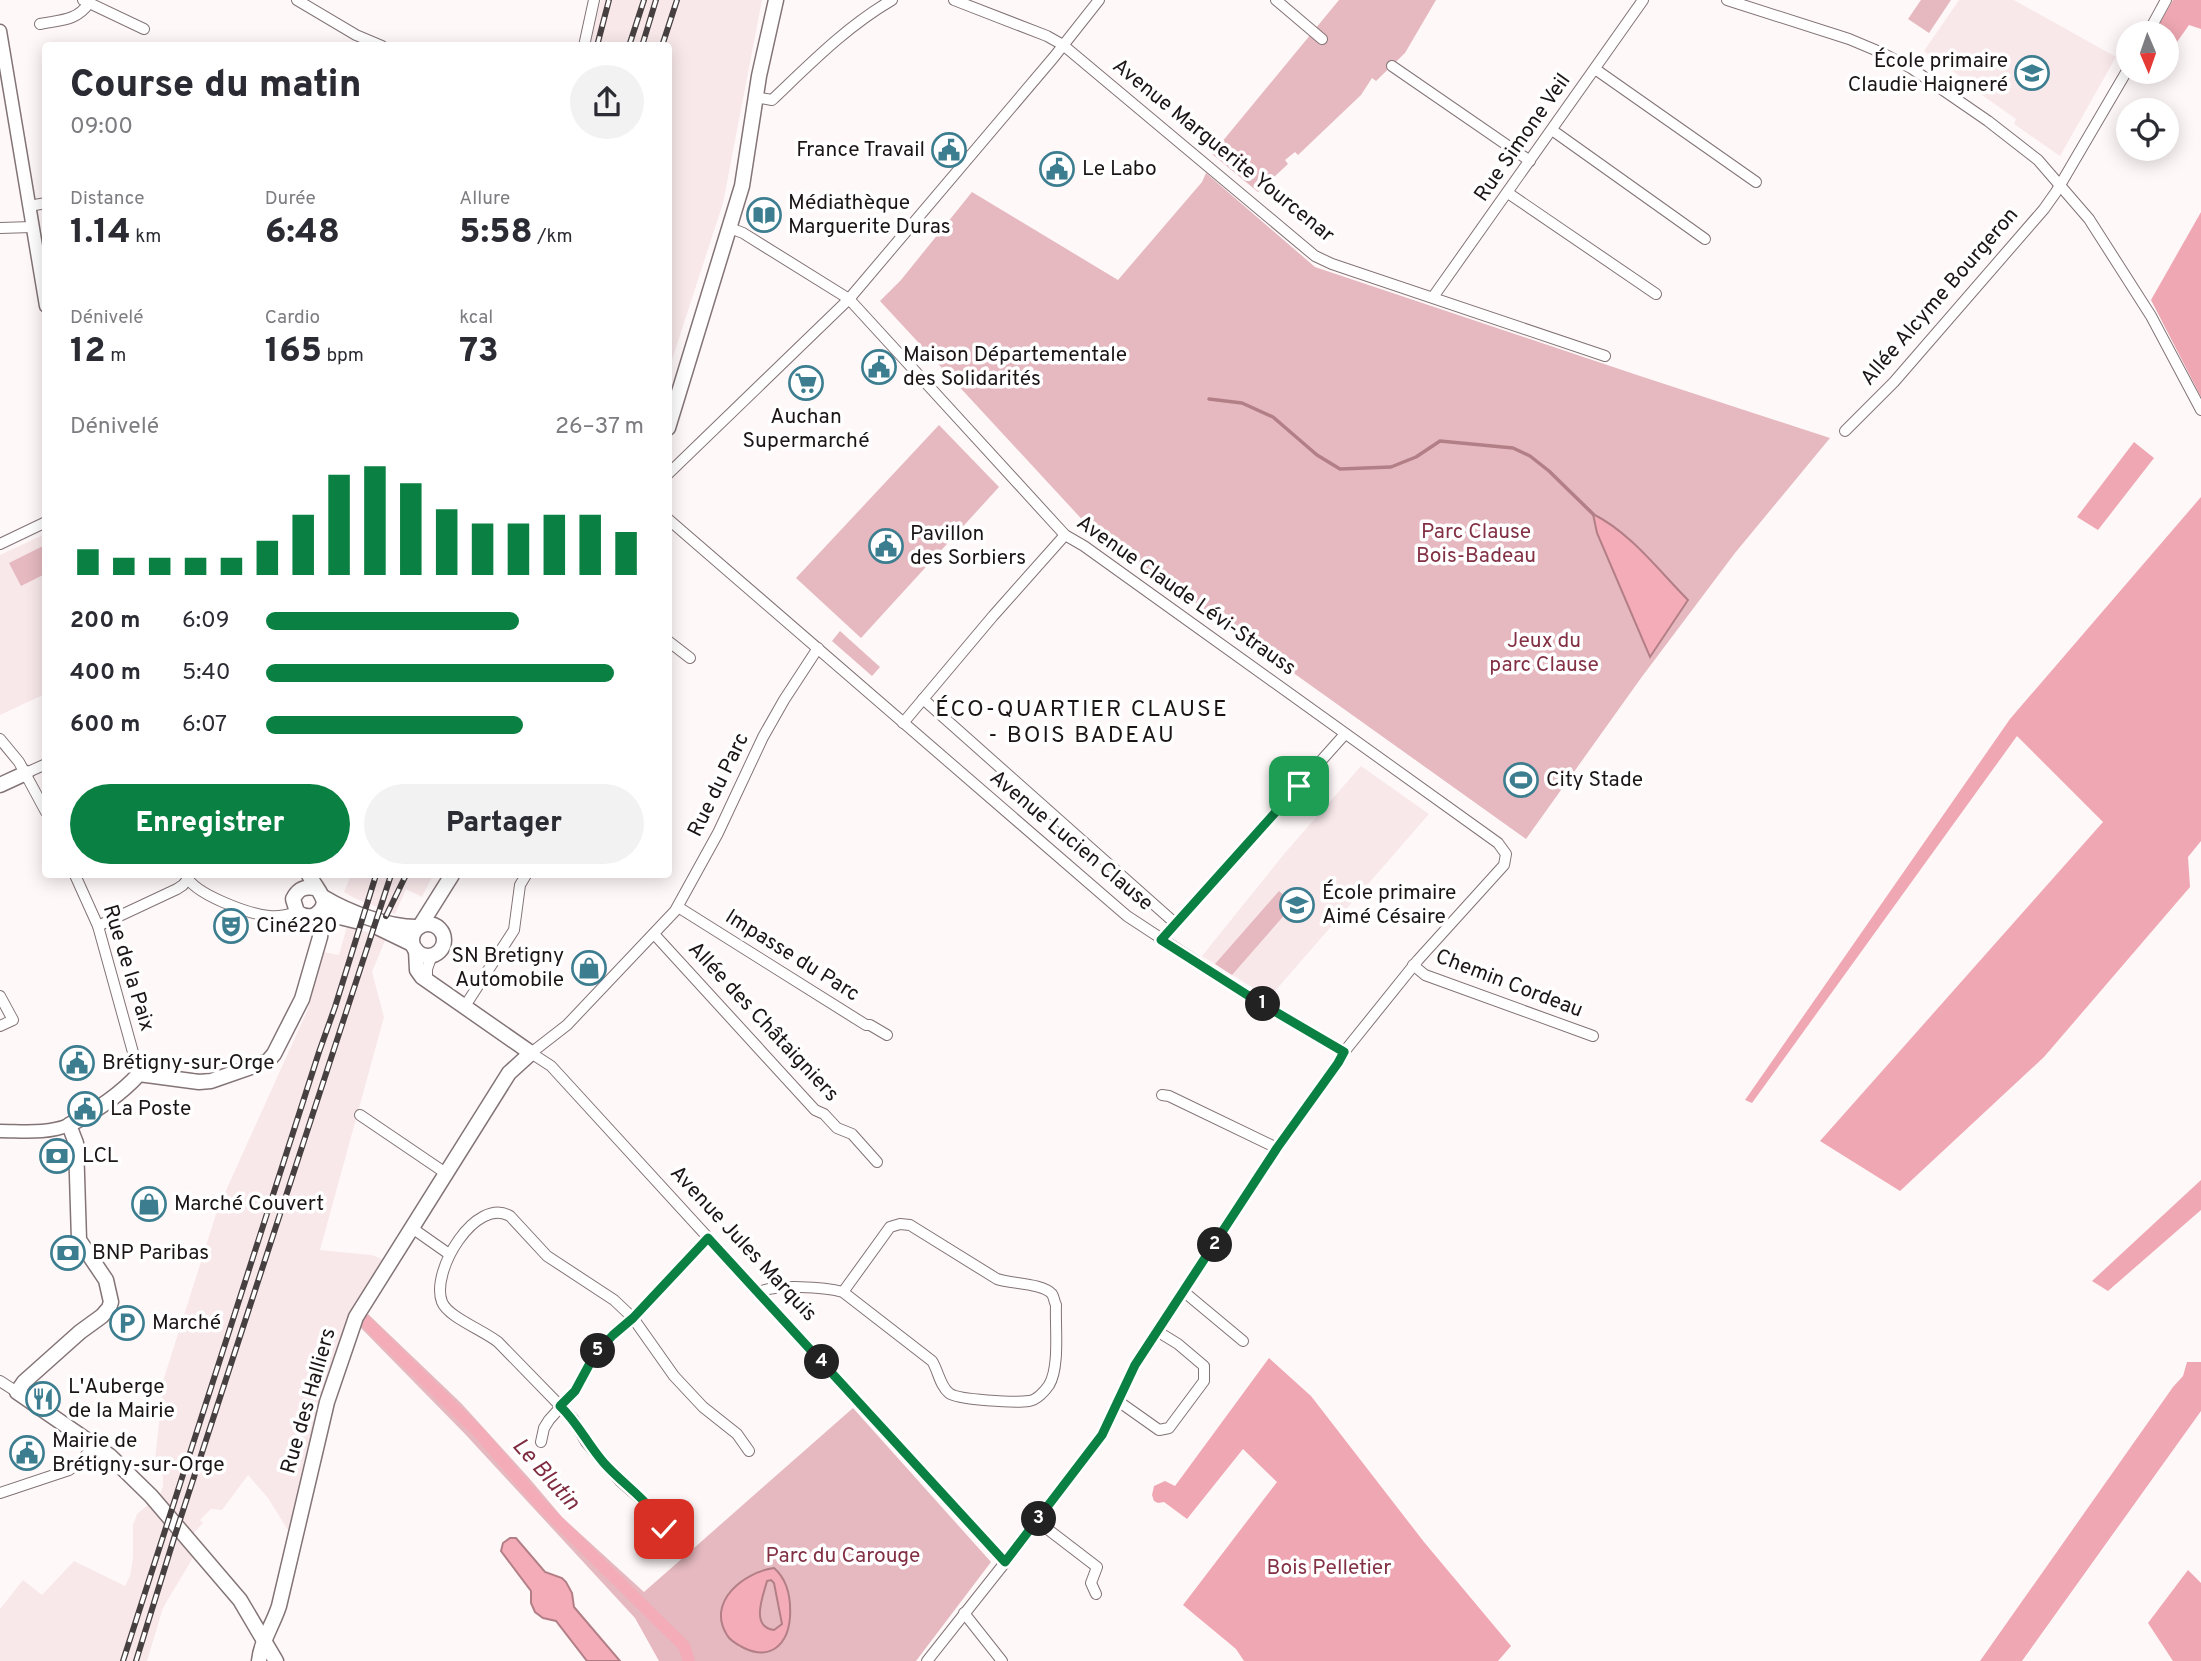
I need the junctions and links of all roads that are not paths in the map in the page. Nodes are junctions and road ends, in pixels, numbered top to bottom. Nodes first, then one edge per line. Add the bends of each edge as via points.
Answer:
1 (297, 0) edge
2 (594, 0) edge
3 (776, 0) edge
4 (892, 0) edge
5 (954, 0) edge
6 (1099, 0) edge
7 (1276, 0) edge
8 (1643, 0) edge
9 (1727, 0) edge
10 (2166, 0) edge
11 (86, 1) edge
12 (2155, 21) edge
13 (40, 24) dead end
14 (144, 29) dead end
15 (0, 31) edge
16 (1322, 39) dead end
17 (373, 42) edge
18 (585, 42) edge
19 (1063, 45) junction
20 (1392, 66) dead end
21 (1595, 69) junction
22 (2119, 84) edge
23 (755, 97) junction
24 (1552, 130) junction
25 (1530, 161) junction
26 (1756, 182) dead end
27 (2060, 184) junction
28 (1508, 193) junction
29 (42, 204) edge
30 (29, 206) junction
31 (32, 227) junction
32 (0, 228) edge
33 (730, 228) junction
34 (1705, 239) dead end
35 (42, 276) edge
36 (1656, 294) dead end
37 (1433, 297) junction
38 (849, 299) junction
39 (1605, 355) dead end
40 (2201, 410) edge
41 (672, 415) edge
42 (1845, 430) dead end
43 (672, 470) edge
44 (672, 522) edge
45 (42, 524) edge
46 (1065, 535) junction
47 (0, 544) edge
48 (672, 644) edge
49 (818, 649) junction
50 (690, 658) dead end
51 (923, 699) junction
52 (903, 723) junction
53 (1345, 734) junction
54 (0, 739) edge
55 (42, 766) edge
56 (26, 773) junction
57 (0, 785) edge
58 (42, 804) edge
59 (76, 878) edge
60 (186, 878) edge
61 (187, 878) edge
62 (450, 878) edge
63 (524, 878) edge
64 (316, 887) edge
65 (678, 907) junction
66 (310, 914) junction
67 (1176, 924) junction
68 (98, 926) junction
69 (420, 926) junction
70 (654, 934) junction
71 (1161, 940) junction
72 (414, 947) junction
73 (432, 955) junction
74 (1413, 965) junction
75 (427, 981) junction
76 (0, 996) edge
77 (465, 1006) junction
78 (0, 1026) edge
79 (887, 1035) dead end
80 (1593, 1037) dead end
81 (1344, 1052) junction
82 (531, 1053) junction
83 (139, 1074) junction
84 (1162, 1095) dead end
85 (360, 1115) dead end
86 (69, 1125) junction
87 (0, 1131) edge
88 (1277, 1148) junction
89 (877, 1162) dead end
90 (447, 1174) junction
91 (412, 1228) junction
92 (708, 1238) junction
93 (449, 1254) junction
94 (1183, 1291) junction
95 (759, 1292) junction
96 (843, 1292) junction
97 (633, 1318) junction
98 (1157, 1331) junction
99 (1243, 1341) dead end
100 (0, 1381) edge
101 (17, 1392) junction
102 (1118, 1401) junction
103 (560, 1406) junction
104 (541, 1442) dead end
105 (94, 1444) junction
106 (750, 1451) dead end
107 (0, 1493) edge
108 (1037, 1521) junction
109 (664, 1529) dead end
110 (1005, 1562) junction
111 (1096, 1594) dead end
112 (964, 1614) junction
113 (272, 1624) junction
114 (263, 1640) junction
115 (259, 1661) edge
116 (277, 1661) edge
117 (926, 1661) edge
118 (1002, 1661) edge

1 - 17 street
2 - 18 street
3 - 23 main road
4 - 23 street via 839,37 772,100
5 - 19 street, Avenue Marguerite Yourcenar
6 - 19 street
7 - 16 street
8 - 21 street, Rue Simone Veil
9 - 27 street via 1850,40 1911,68 2017,142
10 - 12 street
11 - 13 street via 80,15
11 - 14 street
15 - 30 street
19 - 37 street, Avenue Marguerite Yourcenar via 1315,256
19 - 38 street
20 - 25 street
21 - 24 street, Rue Simone Veil
21 - 26 street
22 - 27 street, Allée Alcyme Bourgeron
23 - 33 main road via 745,170
24 - 25 street, Rue Simone Veil
24 - 34 street
25 - 28 street, Rue Simone Veil
27 - 40 street via 2089,219 2151,316
27 - 42 street, Allée Alcyme Bourgeron via 2044,209 1894,382
28 - 36 street
28 - 37 street, Rue Simone Veil
29 - 30 street
30 - 31 street
31 - 32 street
31 - 35 street
33 - 38 street, Avenue Claude Lévi-Strauss
33 - 41 main road
37 - 39 street, Avenue Marguerite Yourcenar
38 - 43 street
38 - 46 street, Avenue Claude Lévi-Strauss
44 - 49 street, Avenue Lucien Clause
45 - 47 street
46 - 51 street
46 - 53 street, Avenue Claude Lévi-Strauss
48 - 50 street
49 - 52 street, Avenue Lucien Clause
49 - 65 street, Rue du Parc via 784,700
51 - 52 street
51 - 67 street
52 - 71 street, Avenue Lucien Clause via 1091,886
53 - 67 street
53 - 74 street, Avenue Claude Lévi-Strauss via 1498,843 1506,854 1504,865
54 - 56 street
55 - 56 street
56 - 57 main road
56 - 58 street
59 - 68 street, Rue de la Paix
60 - 68 street via 177,889
61 - 66 street via 207,895 263,915
62 - 69 main road
63 - 77 street via 511,937
64 - 66 main road via 323,908
64 - 66 main road via 302,888 293,898 293,905
64 - 69 main road via 348,909 391,924
65 - 70 street, Rue du Parc
65 - 79 street, Impasse du Parc
66 - 72 main road via 345,918 390,932
66 - 83 main road via 316,947 302,999 268,1061 211,1082
67 - 71 street
68 - 83 street, Rue de la Paix
69 - 72 main road via 413,934
69 - 73 main road via 432,925 441,932 441,949
70 - 82 street, Rue du Parc via 567,1026
70 - 89 street, Allée des Châtaigniers via 815,1110 852,1134
71 - 81 street, Avenue Lucien Clause
72 - 73 main road
72 - 75 main road via 417,970
73 - 75 street
74 - 80 street, Chemin Cordeau via 1425,975
74 - 81 street
75 - 77 main road, Avenue Jules Marquis
76 - 78 street via 13,1020
77 - 82 main road, Avenue Jules Marquis
81 - 88 street
82 - 90 main road, Rue des Halliers via 509,1073
82 - 92 street, Avenue Jules Marquis via 551,1066
83 - 86 main road via 88,1116
84 - 88 street
85 - 90 street
86 - 87 street via 48,1131
86 - 101 main road via 76,1143 79,1240 106,1280 111,1302 102,1316
88 - 94 street
90 - 91 main road, Rue des Halliers
91 - 93 street
91 - 113 main road, Rue des Halliers via 363,1303 341,1356
92 - 95 street, Avenue Jules Marquis
92 - 97 street
93 - 97 street via 463,1233 486,1215 504,1212 547,1256
93 - 103 street via 440,1293 446,1309 498,1342
94 - 98 street
94 - 99 street
95 - 96 street via 786,1288
95 - 110 street, Avenue Jules Marquis
96 - 96 street via 932,1361 951,1396 1029,1401 1040,1395 1054,1373 1056,1305 1052,1294 997,1279 910,1225 890,1227
97 - 103 street via 595,1354 575,1391
97 - 106 street via 674,1376
98 - 102 street
98 - 102 street via 1204,1366 1204,1381 1164,1430
100 - 101 street
101 - 105 main road
102 - 108 street via 1102,1435
103 - 104 street via 544,1428
103 - 109 street via 620,1482 652,1509
105 - 107 street via 69,1469
105 - 114 main road via 151,1496 240,1600
108 - 110 street
108 - 111 street via 1097,1567 1091,1583
110 - 112 street
112 - 117 street
112 - 118 street
113 - 114 main road, Rue des Halliers
113 - 116 main road
114 - 115 main road, Rue des Halliers
114 - 116 main road

